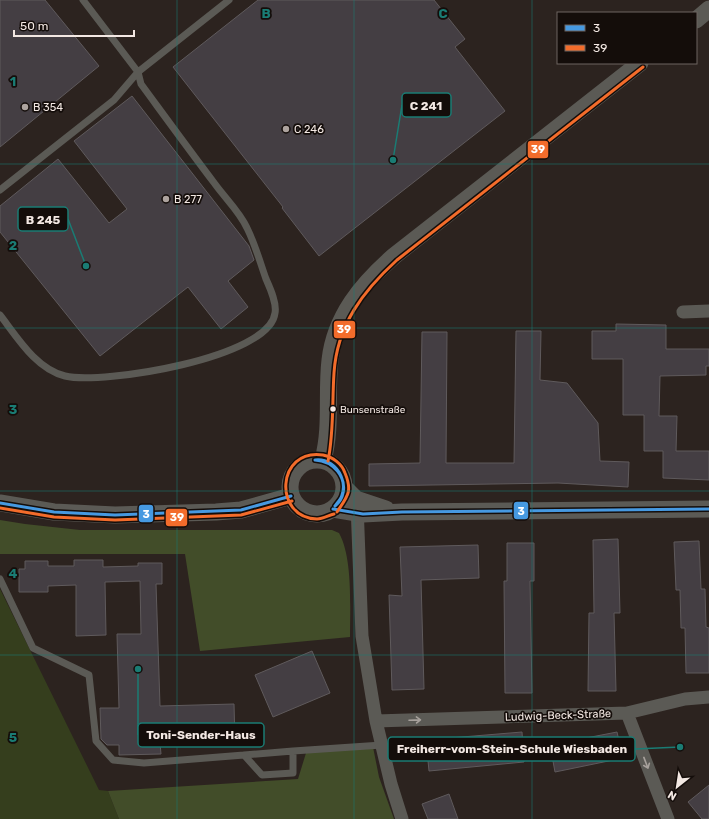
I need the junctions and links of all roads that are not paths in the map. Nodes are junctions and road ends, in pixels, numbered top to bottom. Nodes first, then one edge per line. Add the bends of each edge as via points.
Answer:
1 (83, 0) edge
2 (229, 0) edge
3 (709, 9) edge
4 (697, 19) edge
5 (639, 64) edge
6 (138, 72) junction
7 (0, 190) edge
8 (709, 311) edge
9 (684, 312) dead end
10 (0, 315) edge
11 (323, 460) junction
12 (344, 487) junction
13 (291, 496) junction
14 (0, 503) edge
15 (357, 506) junction
16 (333, 508) junction
17 (709, 509) edge
18 (0, 579) edge
19 (709, 696) edge
20 (627, 713) junction
21 (376, 721) junction
22 (382, 745) junction
23 (293, 751) junction
24 (244, 755) junction
25 (402, 819) edge
26 (668, 819) edge

1 - 6 lane
2 - 6 lane
3 - 4 street
5 - 11 street via 394,256 360,289 347,308 337,330 330,359 329,428
6 - 7 lane via 114,100
6 - 10 lane via 141,84 247,227 276,312 272,324 243,346 186,364 134,375 77,378 49,370 37,360
8 - 9 street
11 - 12 street via 329,462 342,475
11 - 13 street via 310,460 299,466 290,484
12 - 15 street
12 - 16 street via 343,495
13 - 14 street via 242,510 115,515 54,512
13 - 16 street via 300,508 313,513 327,512
15 - 16 street
15 - 17 street via 402,512
15 - 21 street via 362,636
18 - 24 lane via 32,648 89,675 96,741 112,760 144,763
19 - 20 street
21 -> 20 street, Ludwig-Beck-Straße
20 -> 26 street, Ludwig-Beck-Straße
21 - 22 street
22 - 23 lane
22 - 25 street
23 - 24 lane
23 - 24 lane via 293,773 262,775

